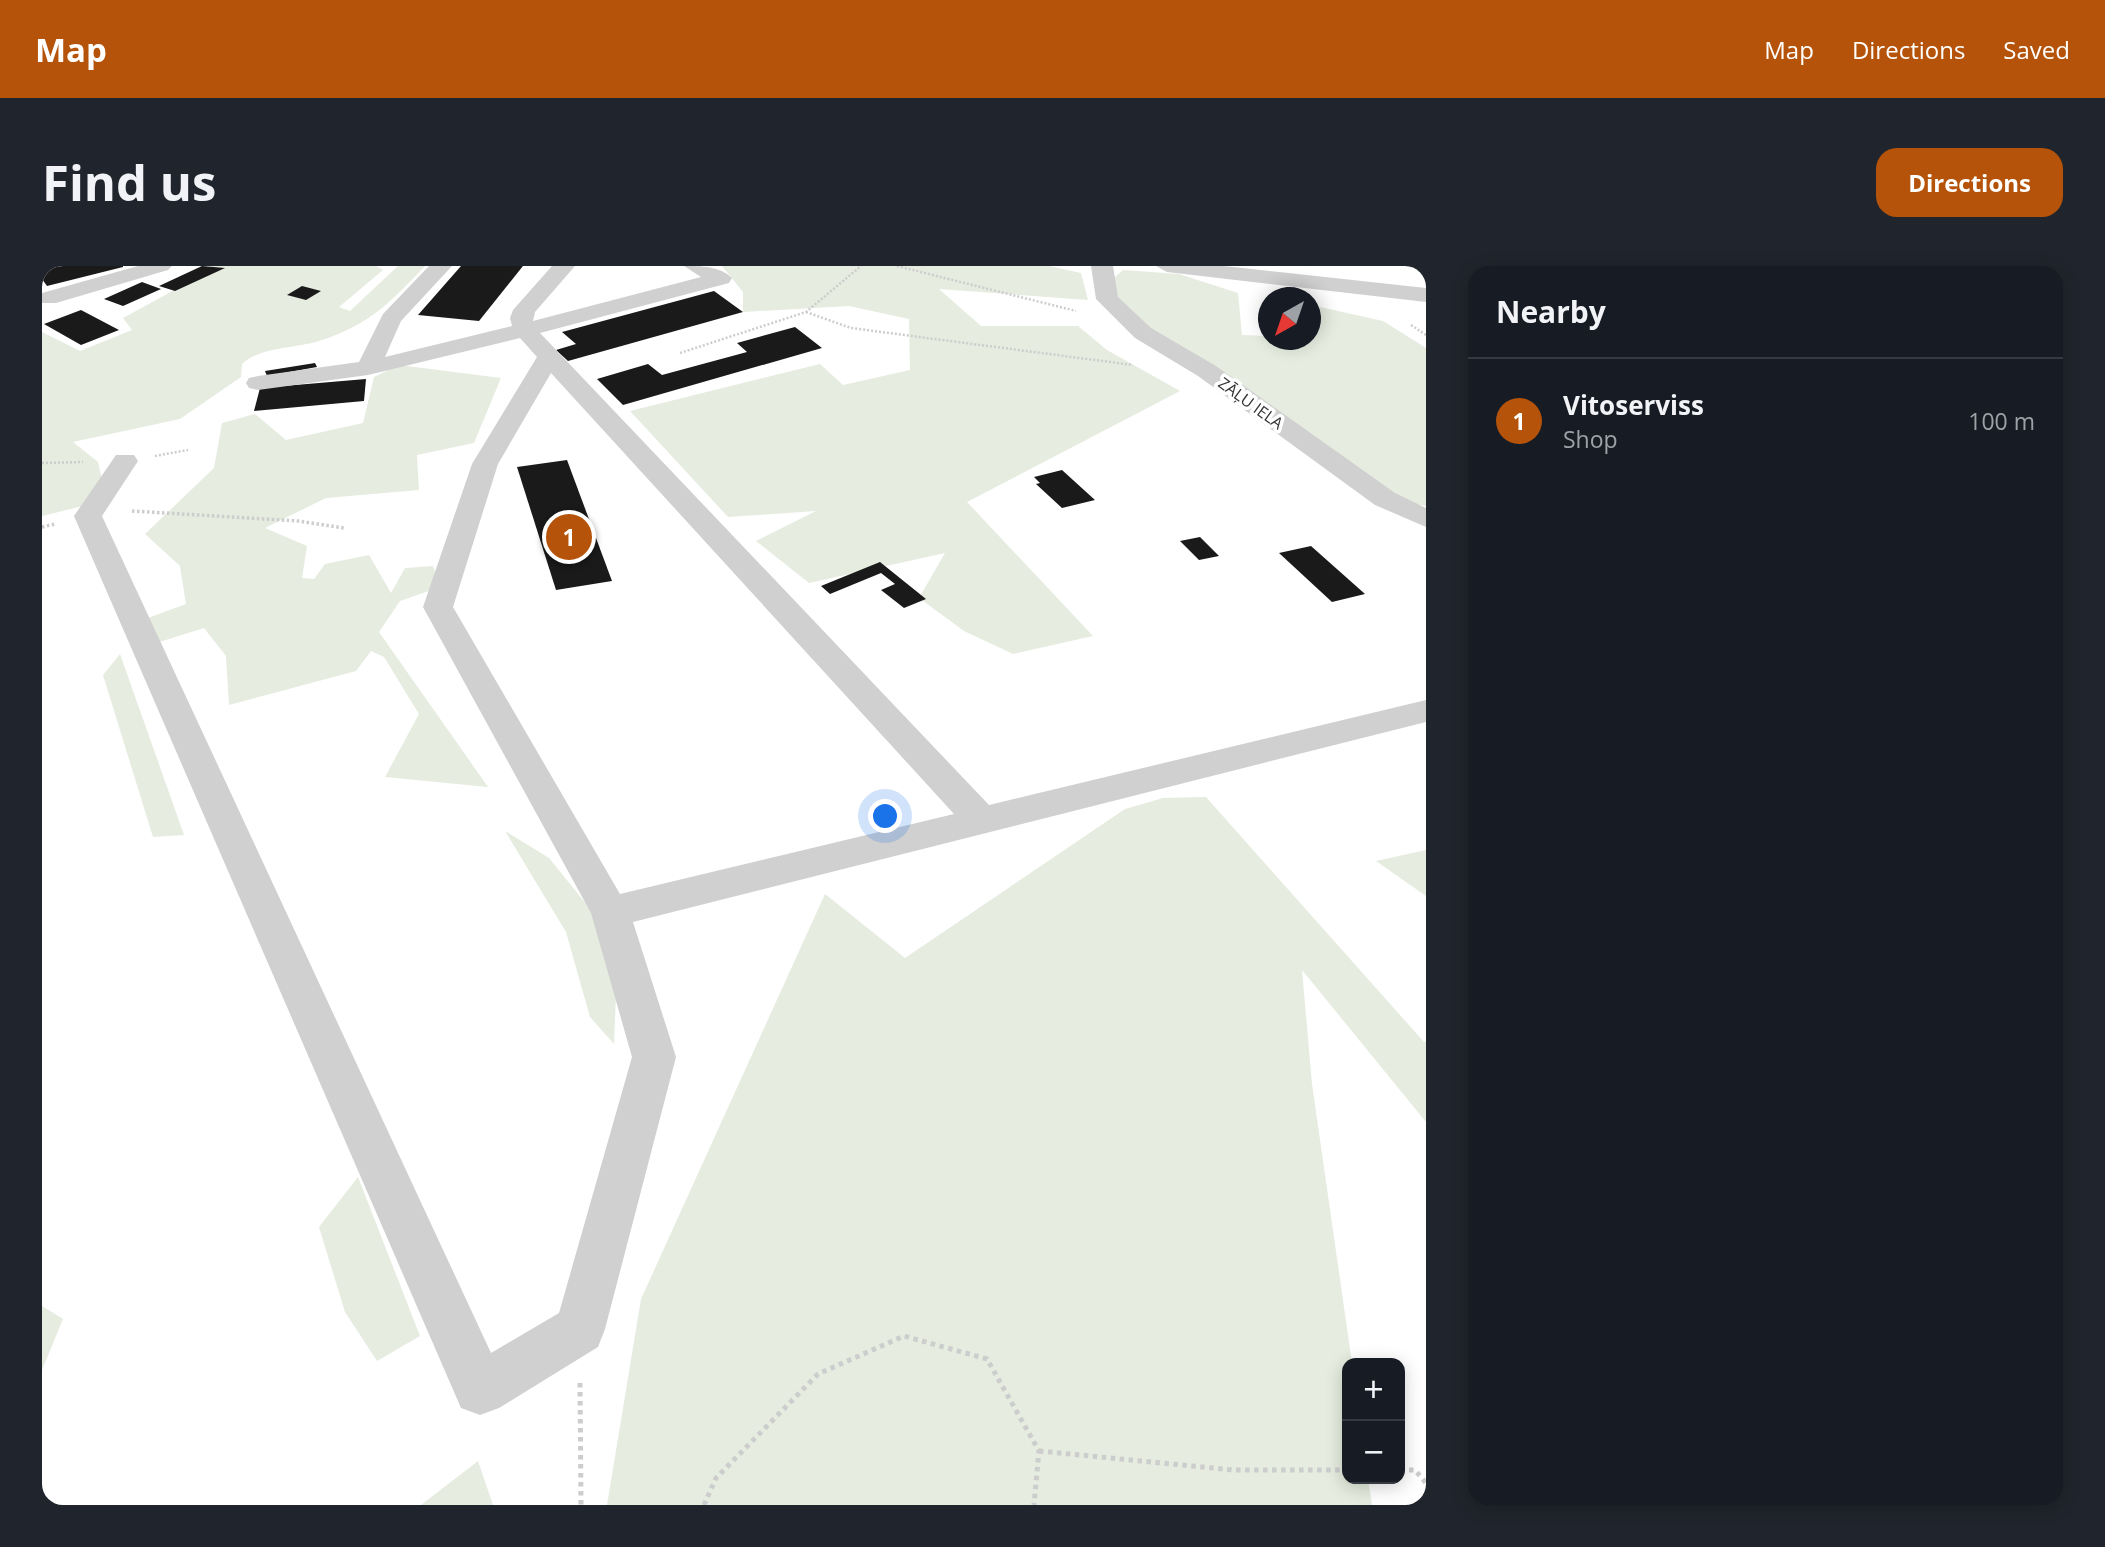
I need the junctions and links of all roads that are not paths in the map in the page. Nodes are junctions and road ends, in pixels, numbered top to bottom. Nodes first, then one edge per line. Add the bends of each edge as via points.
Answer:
1 (161, 266) edge
2 (442, 266) edge
3 (564, 266) edge
4 (695, 266) edge
5 (1102, 266) edge
6 (1167, 266) edge
7 (1426, 295) edge
8 (48, 298) dead end
9 (525, 330) junction
10 (549, 356) junction
11 (368, 368) junction
12 (258, 383) dead end
13 (125, 461) dead end
14 (1426, 519) edge
15 (1426, 711) edge
16 (981, 820) junction
17 (610, 912) junction

1 - 8 street
2 - 11 street via 391,319
3 - 9 street via 524,310
4 - 9 street via 721,278
5 - 14 street, ZĀĻU IELA via 1107,299 1143,333 1207,371 1385,499
6 - 7 street
9 - 10 street
9 - 11 street
10 - 16 street
10 - 17 street via 485,464 438,607
11 - 12 street
13 - 17 street via 88,516 480,1389 580,1329 653,1058
15 - 16 street
16 - 17 street

